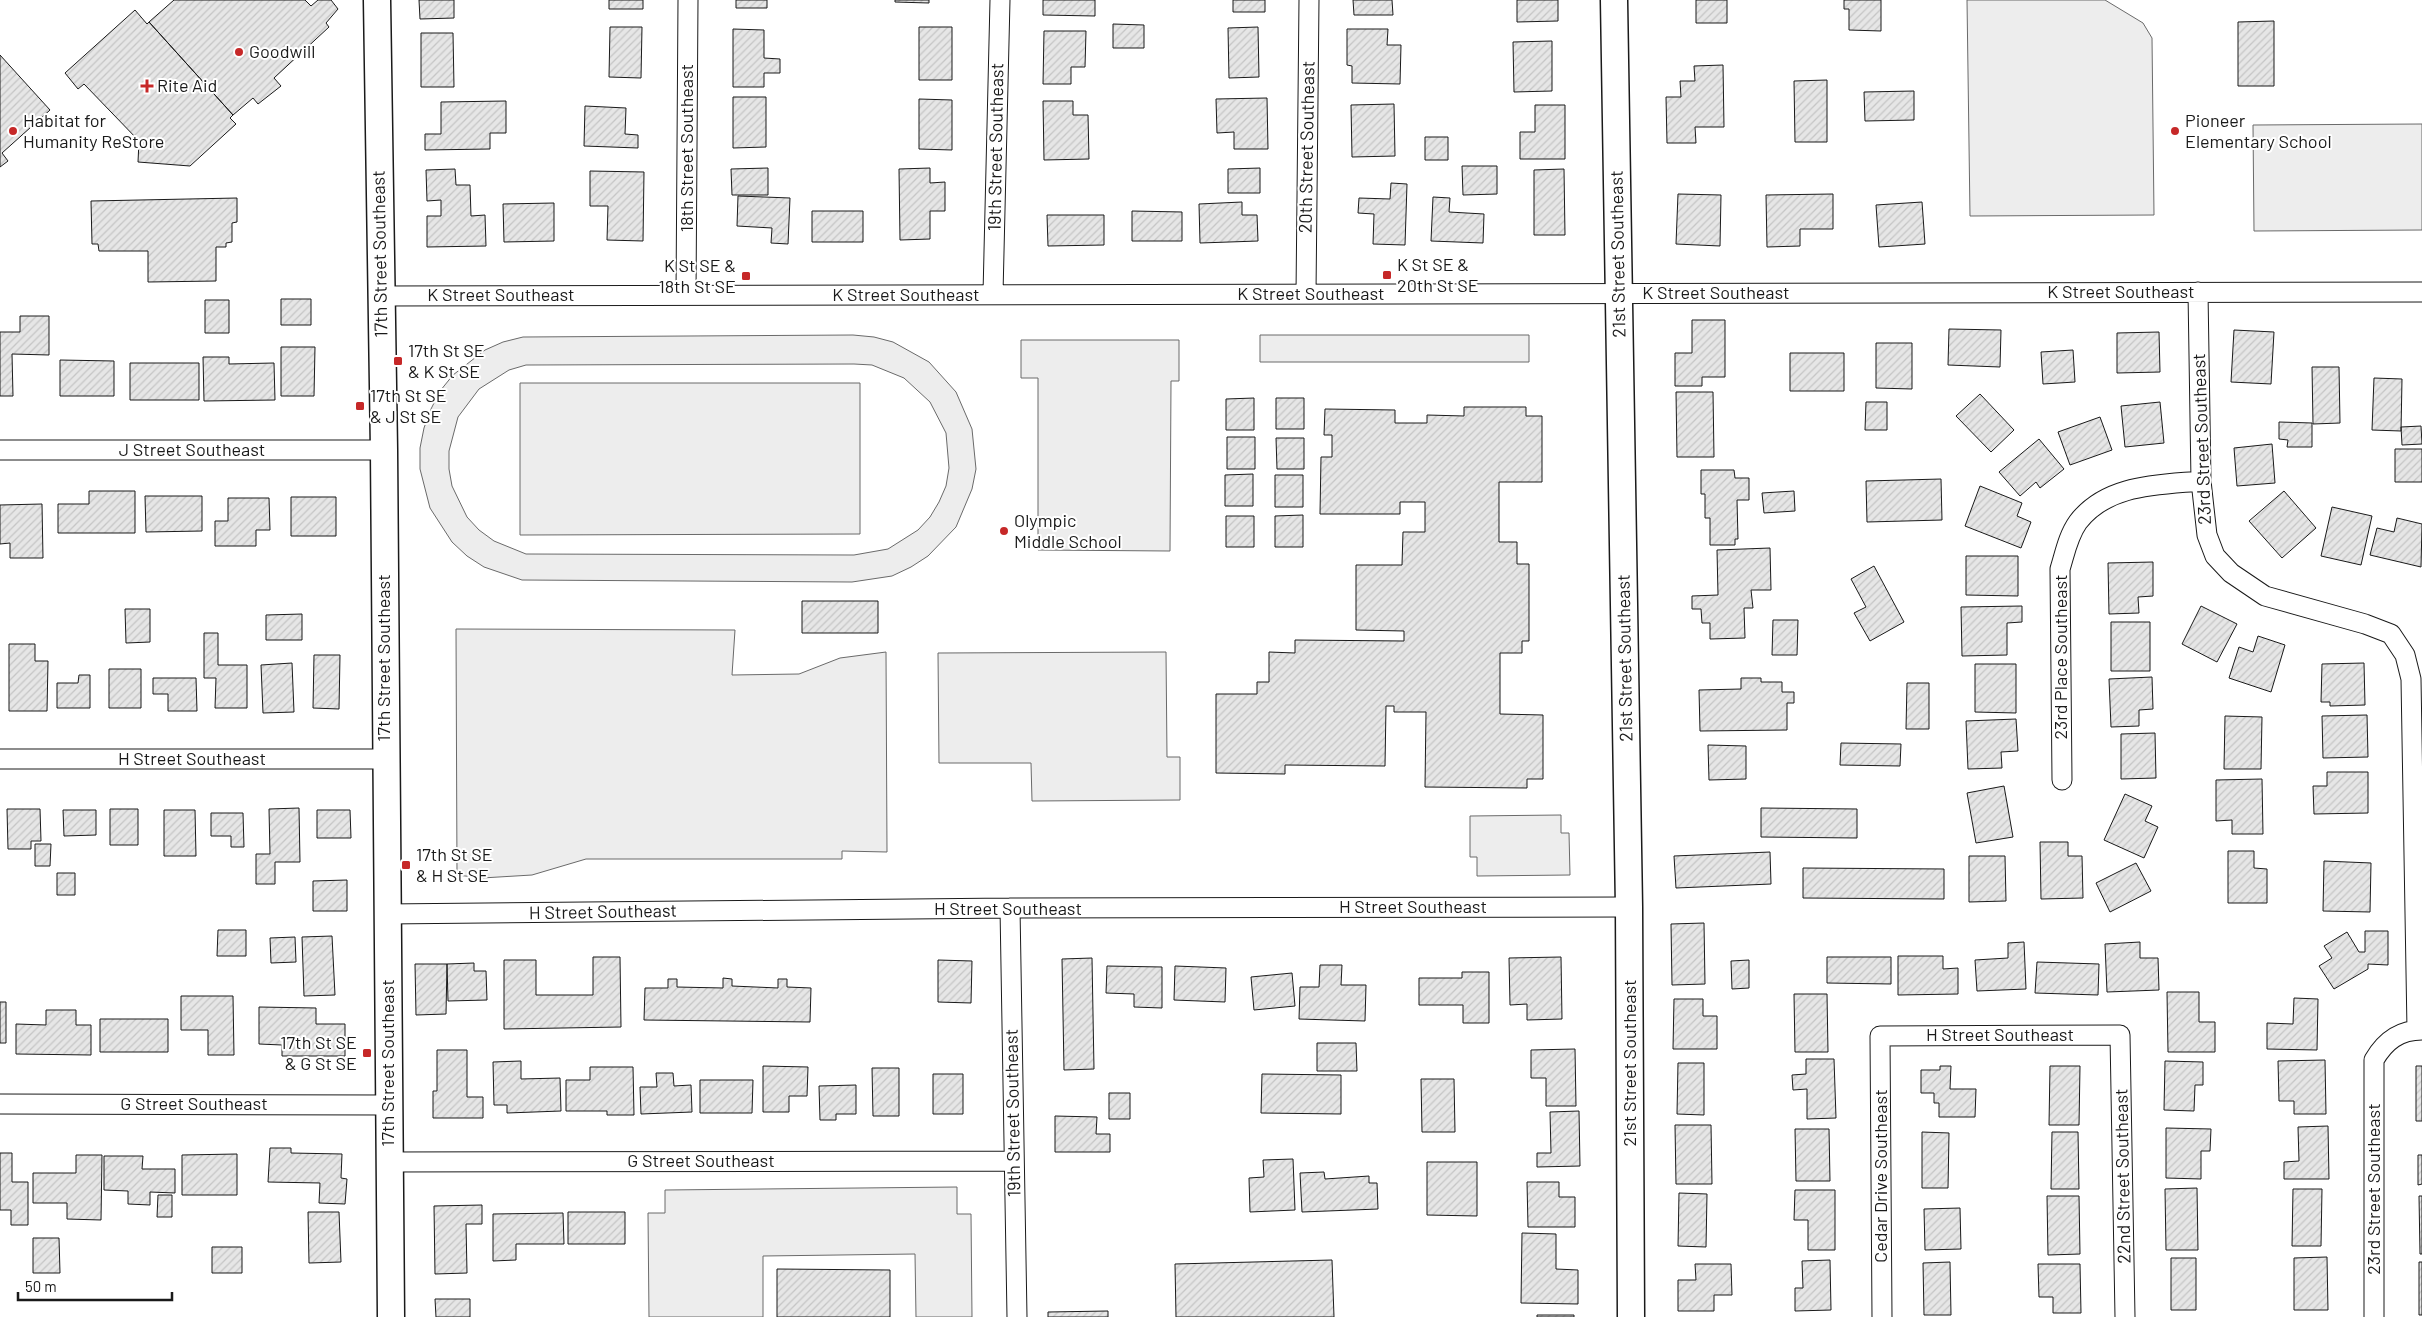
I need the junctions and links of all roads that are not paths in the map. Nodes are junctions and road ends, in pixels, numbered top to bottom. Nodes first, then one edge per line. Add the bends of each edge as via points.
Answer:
1 (377, 0) edge
2 (688, 0) edge
3 (1000, 0) edge
4 (1309, 0) edge
5 (1614, 0) edge
6 (2198, 292) junction
7 (2422, 292) edge
8 (993, 294) junction
9 (1306, 294) junction
10 (1619, 294) junction
11 (686, 295) junction
12 (380, 296) junction
13 (0, 450) edge
14 (384, 450) junction
15 (2201, 481) junction
16 (0, 759) edge
17 (385, 759) junction
18 (2062, 780) dead end
19 (1629, 907) junction
20 (1010, 908) junction
21 (386, 914) junction
22 (2419, 1030) edge
23 (2120, 1035) joint
24 (1880, 1036) joint
25 (0, 1104) edge
26 (388, 1105) junction
27 (1013, 1160) junction
28 (388, 1162) junction
29 (391, 1317) edge
30 (1018, 1317) edge
31 (1631, 1317) edge
32 (1882, 1317) edge
33 (2125, 1317) edge
34 (2374, 1317) edge

1 - 12 street, 17th Street Southeast
2 - 11 street, 18th Street Southeast
3 - 8 street, 19th Street Southeast
4 - 9 street, 20th Street Southeast
5 - 10 street, 21st Street Southeast
6 - 7 street, K Street Southeast
6 - 10 street, K Street Southeast
6 - 15 street, 23rd Street Southeast
8 - 9 street, K Street Southeast
8 - 11 street, K Street Southeast
9 - 10 street, K Street Southeast
10 - 19 street, 21st Street Southeast
11 - 12 street, K Street Southeast
12 - 14 street, 17th Street Southeast
13 - 14 street, J Street Southeast
14 - 17 street, 17th Street Southeast
15 - 18 street, 23rd Place Southeast via 2134,487 2100,502 2078,522 2068,542 2060,569
15 - 22 street, 23rd Street Southeast via 2206,535 2215,556 2232,574 2265,596 2391,634 2405,655 2412,679
16 - 17 street, H Street Southeast
17 - 21 street, 17th Street Southeast
19 - 20 street, H Street Southeast
19 - 31 street, 21st Street Southeast
20 - 21 street, H Street Southeast
20 - 27 street, 19th Street Southeast
21 - 26 street, 17th Street Southeast
22 - 34 street, 23rd Street Southeast via 2395,1036 2382,1045 2374,1060
23 - 24 street, H Street Southeast
23 - 33 street, 22nd Street Southeast
24 - 32 street, Cedar Drive Southeast
25 - 26 street, G Street Southeast
26 - 28 street, 17th Street Southeast
27 - 28 street, G Street Southeast
27 - 30 street, 19th Street Southeast
28 - 29 street, 17th Street Southeast

